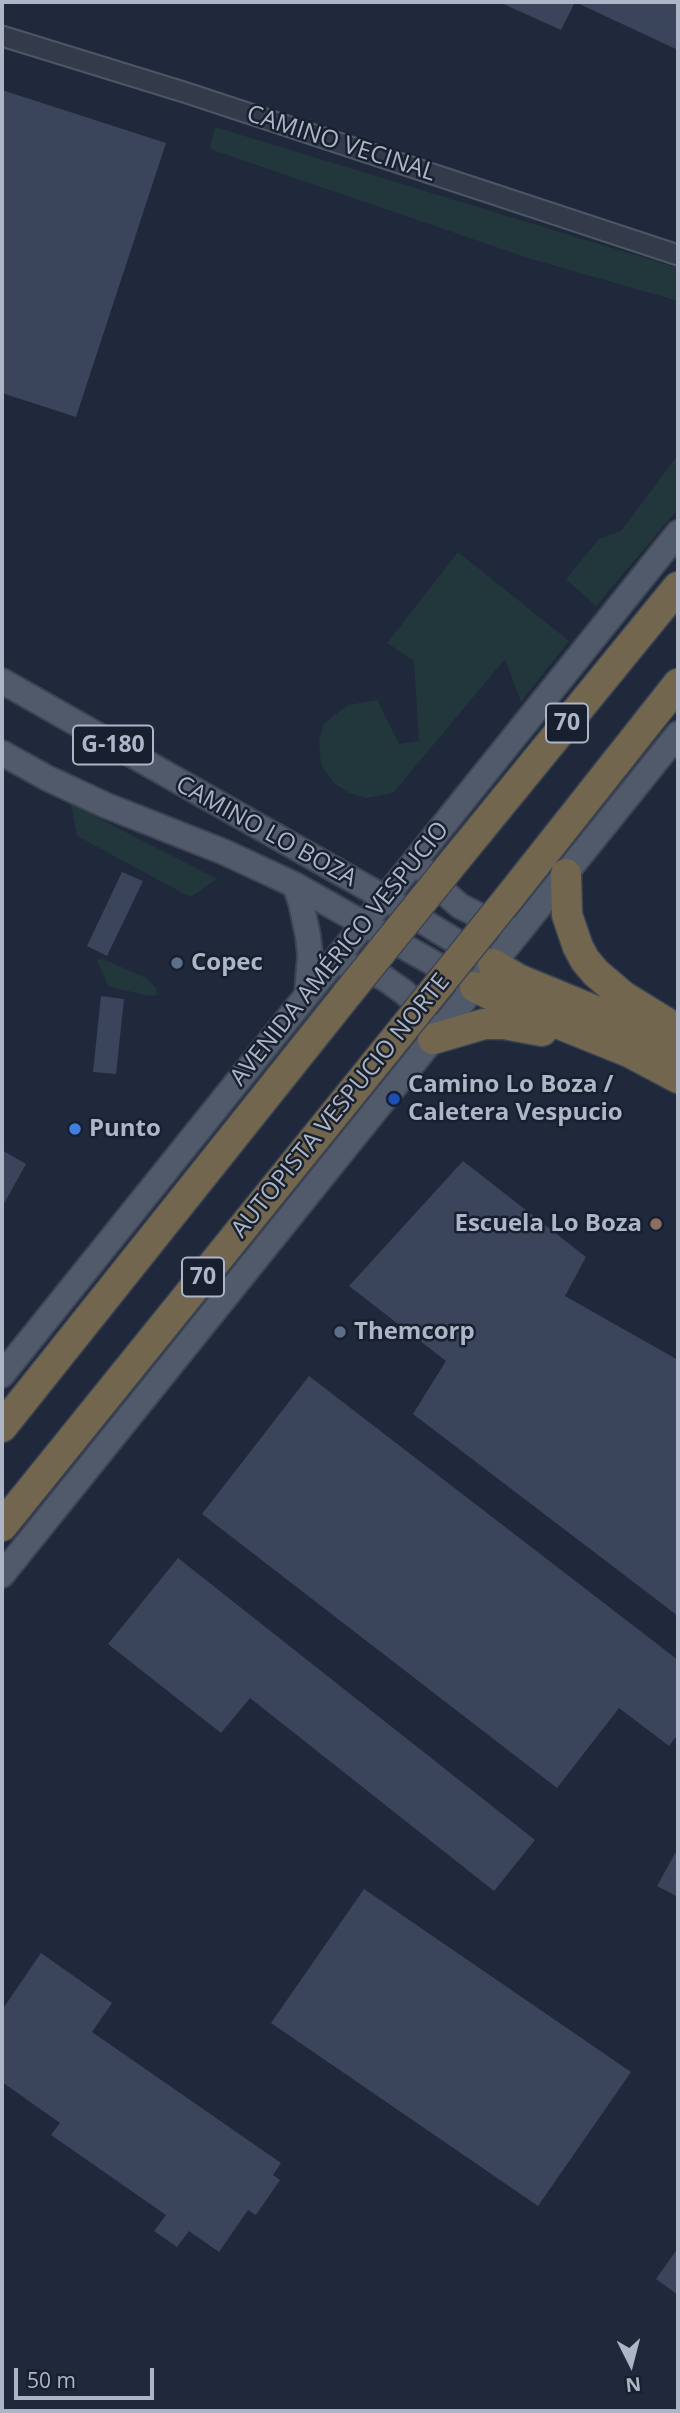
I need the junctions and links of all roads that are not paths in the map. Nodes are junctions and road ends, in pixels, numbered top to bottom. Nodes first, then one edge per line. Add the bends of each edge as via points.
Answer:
1 (2, 36) edge
2 (678, 255) edge
3 (678, 533) edge
4 (678, 587) edge
5 (2, 681) edge
6 (678, 684) edge
7 (678, 734) edge
8 (2, 753) edge
9 (417, 858) junction
10 (566, 874) junction
11 (295, 885) junction
12 (385, 898) junction
13 (365, 924) junction
14 (522, 928) junction
15 (331, 966) junction
16 (484, 975) junction
17 (307, 995) junction
18 (678, 1030) edge
19 (433, 1039) junction
20 (607, 1042) junction
21 (678, 1049) edge
22 (678, 1078) edge
23 (2, 1375) edge
24 (2, 1427) edge
25 (2, 1526) edge
26 (2, 1575) edge

1 - 2 street, CAMINO VECINAL
3 - 9 main road, AVENIDA AMÉRICO VESPUCIO
4 - 24 highway, 70, bridge
5 - 12 main road, CAMINO LO BOZA / G-180
6 - 25 highway, AUTOPISTA VESPUCIO NORTE / 70, bridge
7 - 10 main road
8 - 11 main road, CAMINO LO BOZA / G-180 via 106,805
9 - 12 main road, AVENIDA AMÉRICO VESPUCIO
9 - 14 main road via 436,885 460,906 490,921
10 - 14 main road
10 - 18 highway via 567,915 586,960 623,996
11 - 13 main road, CAMINO LO BOZA / G-180
11 - 17 main road via 308,936
12 - 13 main road, AVENIDA AMÉRICO VESPUCIO
12 - 16 main road, CAMINO LO BOZA / G-180
13 - 15 main road, AVENIDA AMÉRICO VESPUCIO
13 - 16 main road, CAMINO LO BOZA / G-180
14 - 16 main road
15 - 17 main road, AVENIDA AMÉRICO VESPUCIO
15 - 19 main road via 363,969 404,992 418,1005
16 - 19 main road
16 - 20 highway, G-180 via 512,1005
16 - 21 highway, G-180 via 517,979
17 - 23 main road, AVENIDA AMÉRICO VESPUCIO
19 - 20 highway via 484,1024 504,1024
19 - 26 main road
20 - 22 highway, G-180

